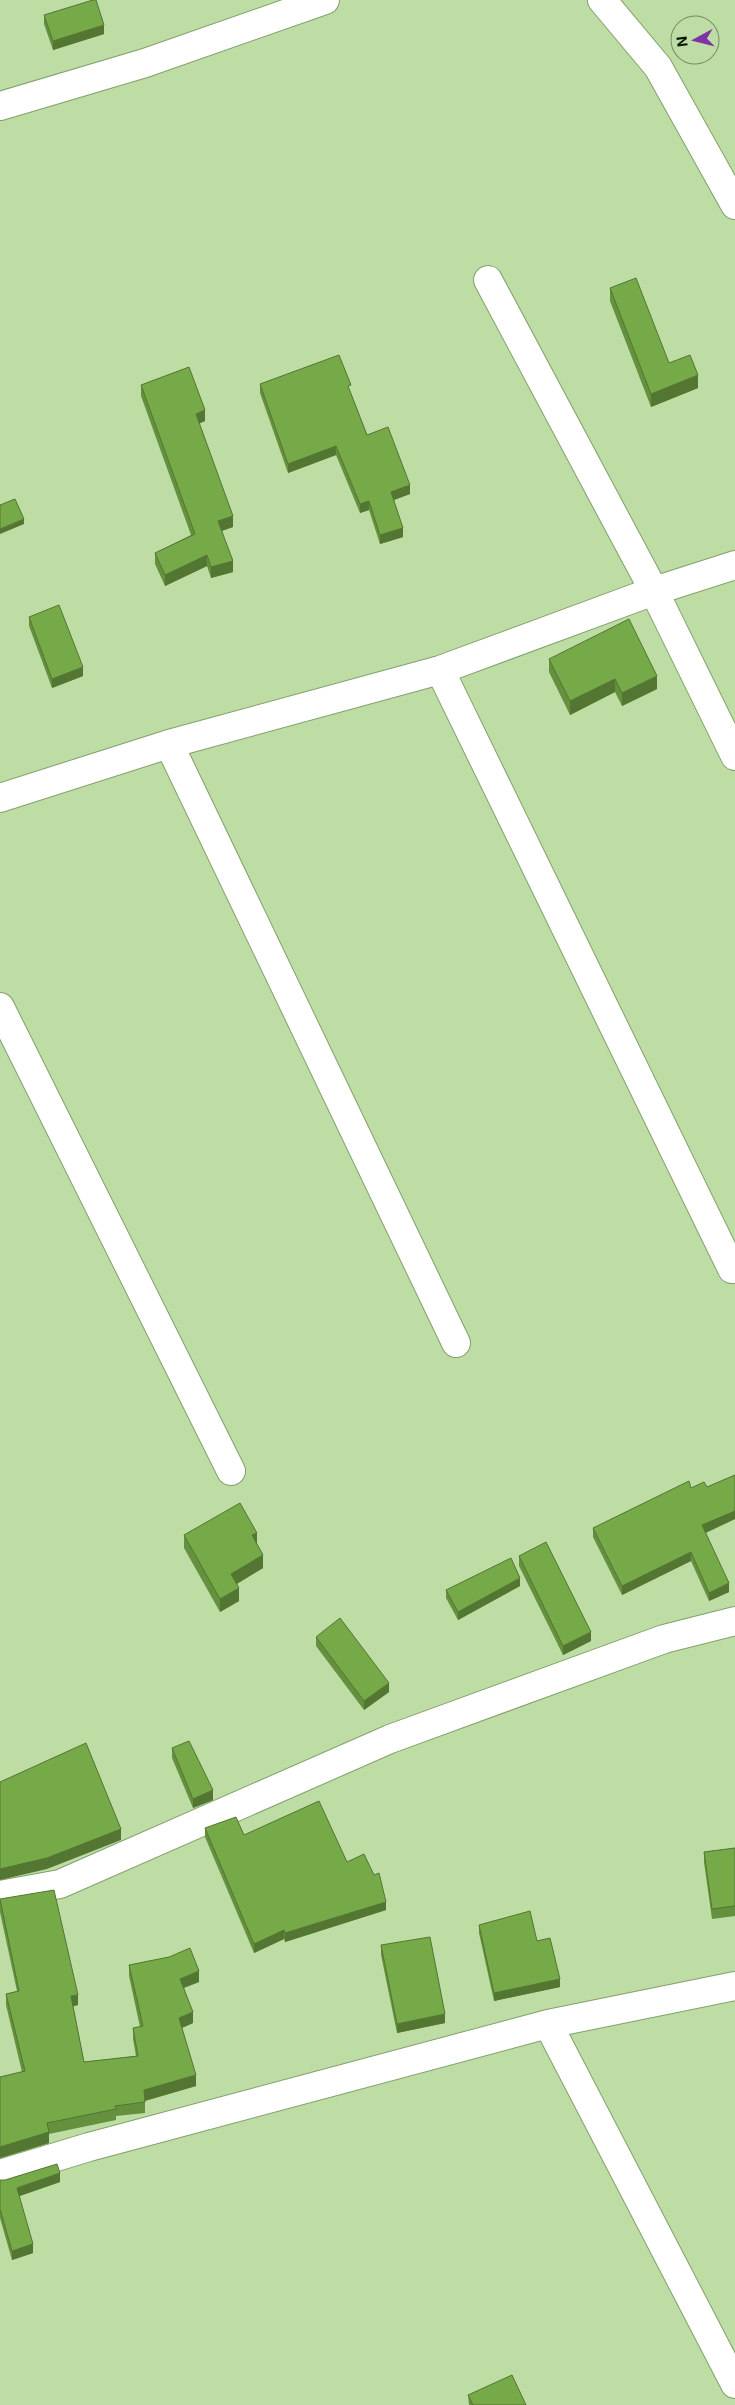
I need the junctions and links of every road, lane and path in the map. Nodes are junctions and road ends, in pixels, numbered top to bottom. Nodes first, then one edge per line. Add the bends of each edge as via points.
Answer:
1 (325, 0) edge
2 (602, 0) edge
3 (0, 106) edge
4 (735, 205) edge
5 (488, 280) dead end
6 (735, 565) edge
7 (654, 591) junction
8 (440, 670) junction
9 (169, 744) junction
10 (735, 756) edge
11 (0, 798) edge
12 (0, 1007) edge
13 (732, 1269) dead end
14 (456, 1343) dead end
15 (231, 1471) dead end
16 (735, 1621) edge
17 (0, 1895) edge
18 (735, 1986) edge
19 (548, 2024) junction
20 (0, 2174) edge
21 (735, 2384) edge

1 - 3 street via 145,63
2 - 4 street via 658,67
5 - 7 street
6 - 7 street
7 - 8 street
7 - 10 street
8 - 9 street
8 - 13 street
9 - 11 street
9 - 14 street
12 - 15 street
16 - 17 street via 664,1639 390,1739 60,1884
18 - 19 street
19 - 20 street via 89,2147
19 - 21 street

